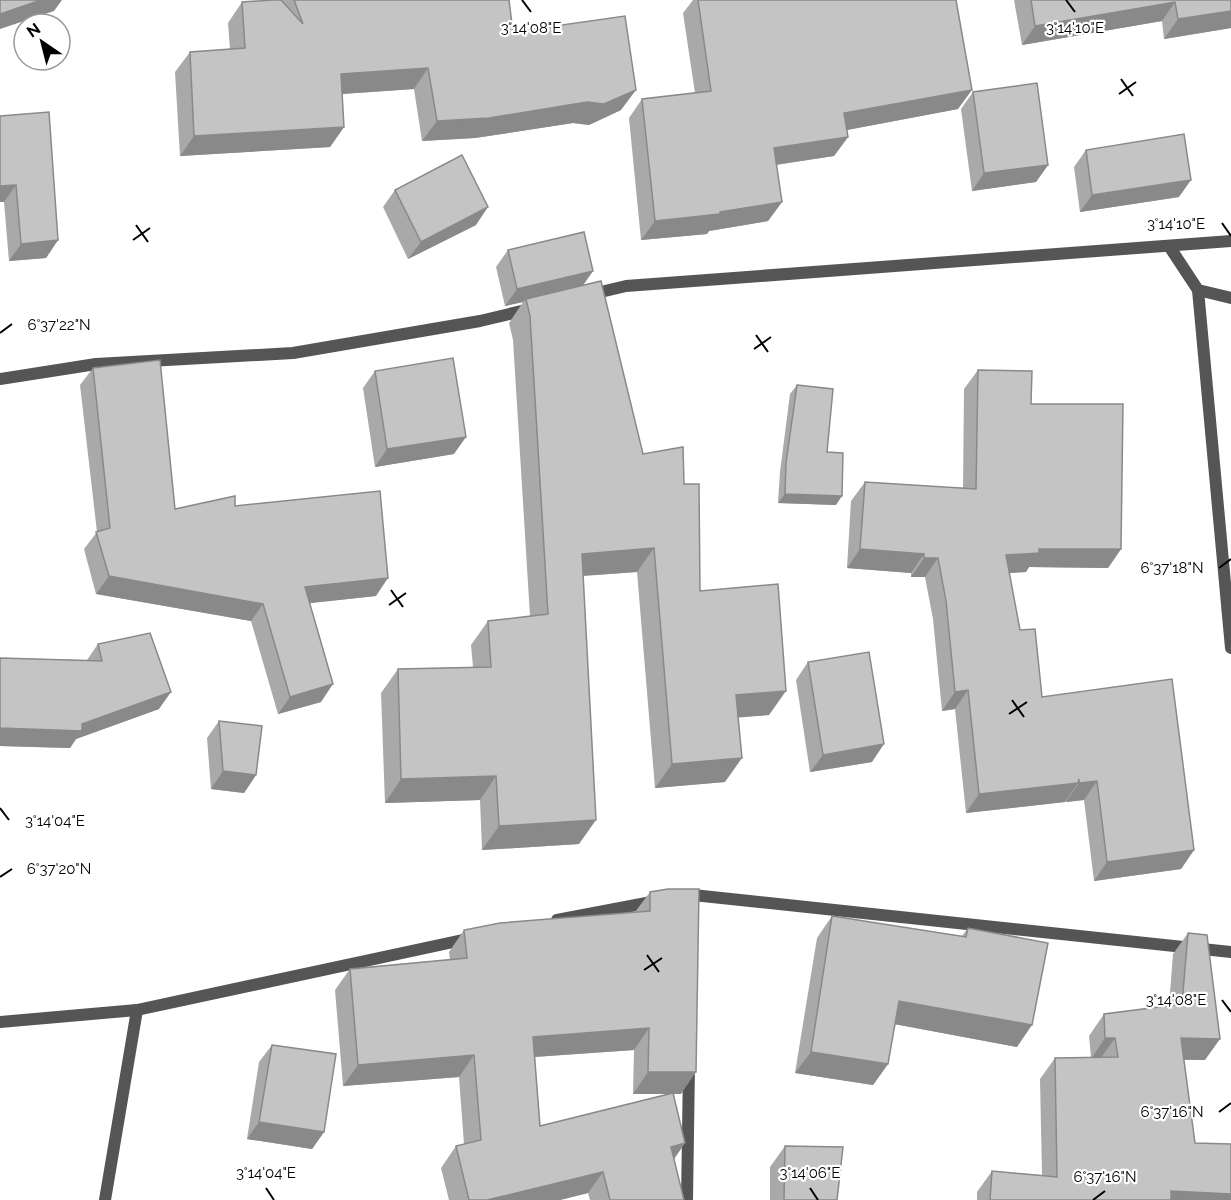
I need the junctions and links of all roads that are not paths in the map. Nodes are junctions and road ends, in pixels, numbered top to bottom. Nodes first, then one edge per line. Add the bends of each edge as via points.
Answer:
1 (1231, 241) edge
2 (1169, 246) junction
3 (1198, 290) junction
4 (581, 296) edge
5 (1231, 298) edge
6 (547, 305) edge
7 (0, 379) edge
8 (1231, 648) edge
9 (540, 924) edge
10 (482, 936) edge
11 (1231, 951) edge
12 (137, 1010) junction
13 (0, 1022) edge
14 (689, 1059) edge
15 (105, 1200) edge
16 (687, 1200) edge

1 - 2 street
2 - 3 street
2 - 4 street via 626,286
3 - 5 street
3 - 8 street
6 - 7 street via 480,321 293,353 96,364
9 - 11 street via 693,901
10 - 12 street
12 - 13 street
12 - 15 street
14 - 16 street

